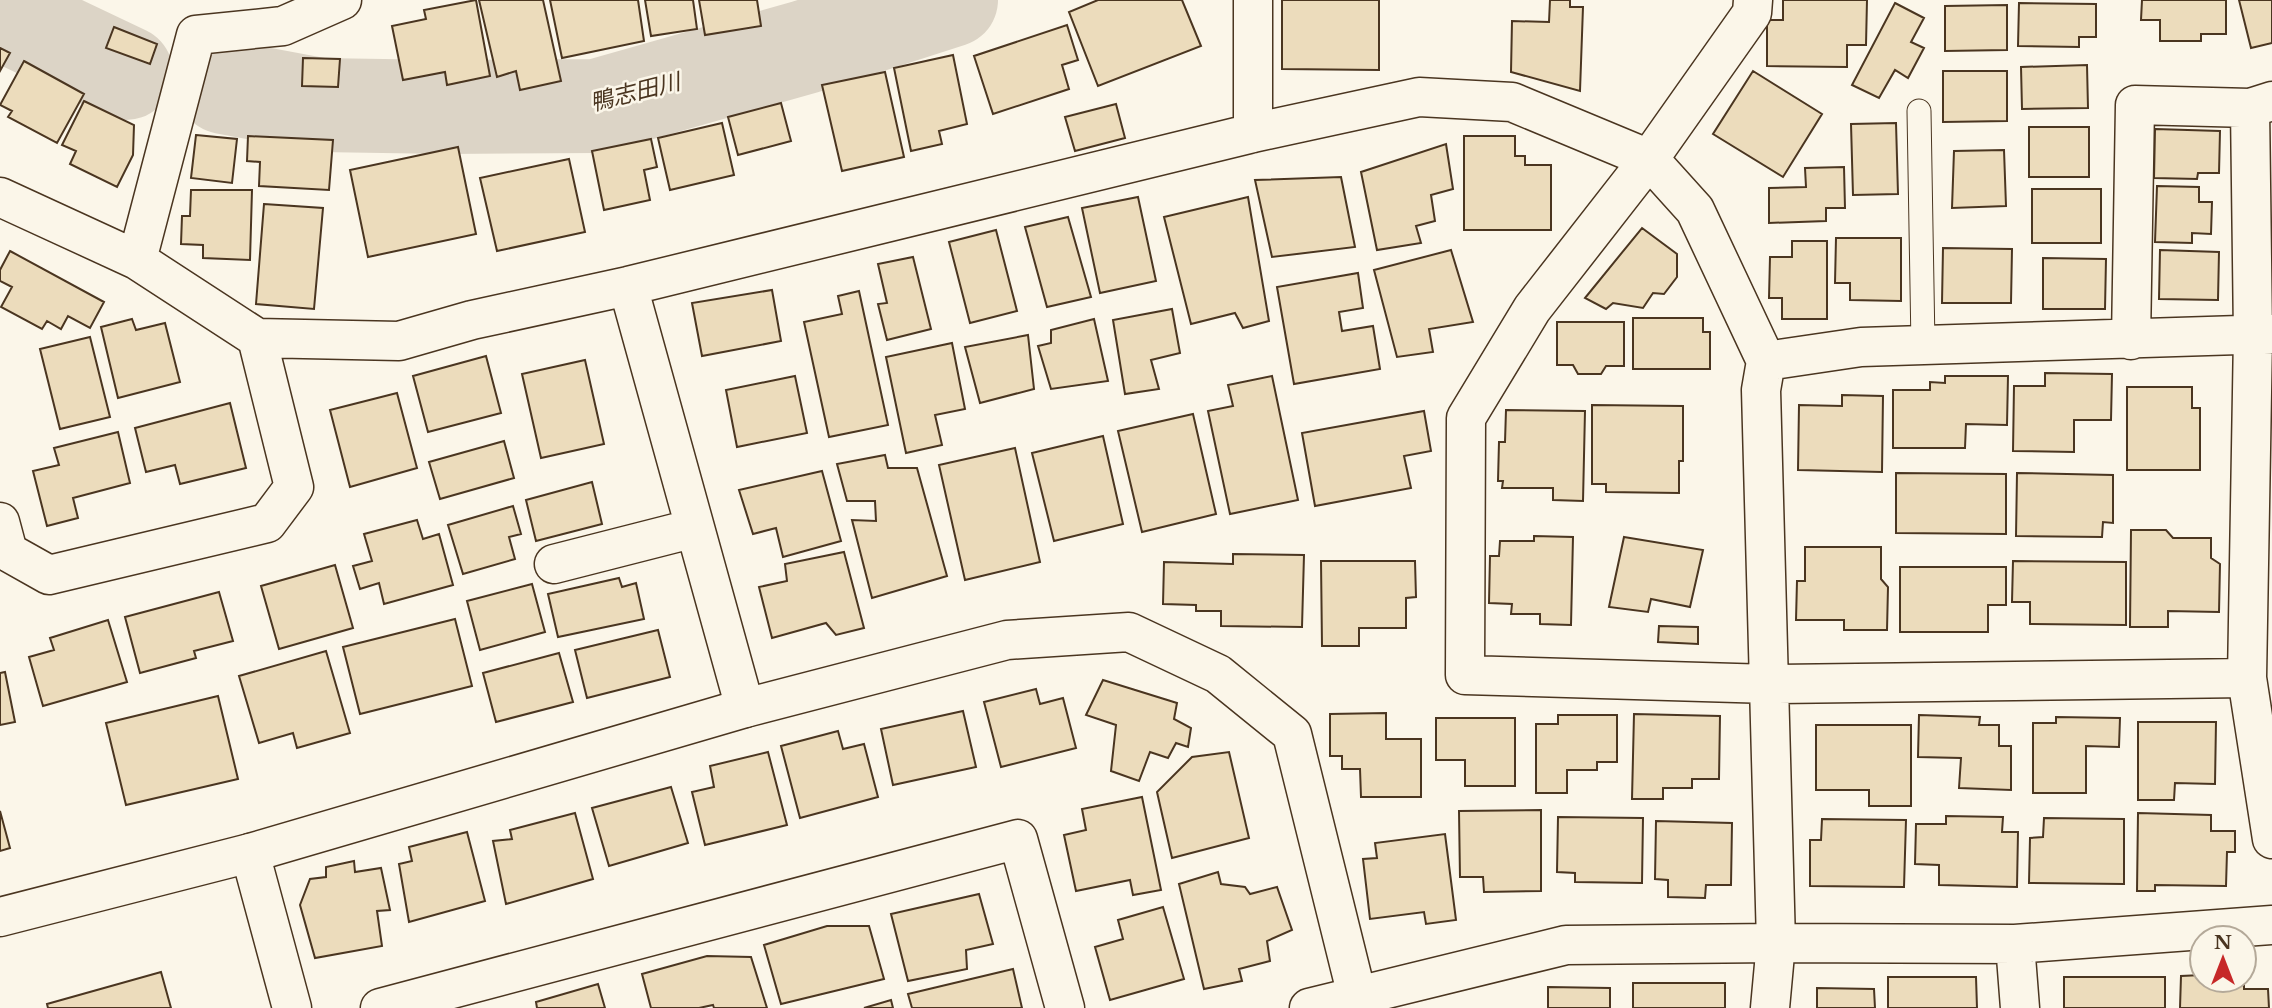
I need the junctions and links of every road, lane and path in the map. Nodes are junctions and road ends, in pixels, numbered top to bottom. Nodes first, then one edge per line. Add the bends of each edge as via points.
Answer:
1 (342, 0) edge
2 (1253, 0) edge
3 (1752, 0) edge
4 (2261, 104) edge
5 (1919, 111) dead end
6 (1253, 133) junction
7 (1648, 159) junction
8 (0, 197) edge
9 (137, 260) junction
10 (628, 286) junction
11 (2263, 335) edge
12 (257, 338) junction
13 (2131, 340) junction
14 (1923, 345) junction
15 (1766, 361) junction
16 (2261, 468) edge
17 (0, 522) edge
18 (695, 527) junction
19 (554, 564) dead end
20 (2247, 678) junction
21 (1770, 684) junction
22 (745, 708) junction
23 (2272, 839) edge
24 (250, 853) junction
25 (0, 917) edge
26 (2272, 925) edge
27 (1776, 943) junction
28 (2015, 944) junction
29 (1358, 1002) edge
30 (292, 1008) edge
31 (380, 1008) edge
32 (1065, 1008) edge
33 (1309, 1008) edge
34 (1770, 1008) edge
35 (2020, 1008) edge

1 - 9 street via 283,26 196,35
2 - 6 street
3 - 7 street via 1752,13
4 - 11 street
4 - 13 street via 2136,105
5 - 14 lane
6 - 7 street via 1419,97 1512,102
6 - 10 street
7 - 15 street via 1695,211
7 - 21 street via 1532,309 1466,418 1465,675
8 - 9 street
9 - 12 street
10 - 12 street via 399,341
10 - 18 street
11 - 13 street
11 - 16 street
12 - 17 street via 294,487 267,523 49,575 8,552
13 - 14 street
14 - 15 street via 1861,347
15 - 21 street via 1761,390
16 - 20 street
18 - 19 street
18 - 22 street
20 - 21 street
20 - 23 street
21 - 27 street
22 - 24 street
22 - 29 street via 1007,640 1129,632 1218,674 1292,734
24 - 25 street
24 - 30 street
26 - 28 street
27 - 28 street
27 - 29 street via 1566,945
27 - 34 street
28 - 35 street
29 - 33 street
31 - 32 street via 1018,839

